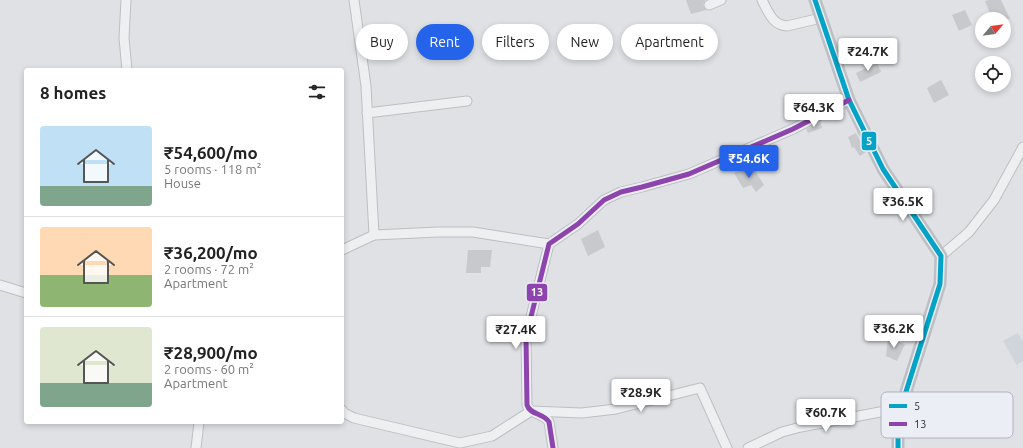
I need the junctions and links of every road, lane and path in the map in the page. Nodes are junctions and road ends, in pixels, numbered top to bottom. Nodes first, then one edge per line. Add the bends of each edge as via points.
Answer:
1 (126, 0) edge
2 (354, 0) edge
3 (721, 0) edge
4 (762, 0) edge
5 (815, 0) edge
6 (709, 6) dead end
7 (821, 18) junction
8 (127, 68) edge
9 (850, 100) junction
10 (467, 101) dead end
11 (368, 112) junction
12 (1023, 147) edge
13 (374, 235) junction
14 (549, 244) junction
15 (344, 249) edge
16 (941, 256) junction
17 (0, 285) edge
18 (24, 292) edge
19 (906, 392) edge
20 (531, 411) junction
21 (881, 412) edge
22 (344, 413) edge
23 (199, 424) edge
24 (196, 448) edge
25 (553, 448) edge
26 (727, 448) edge
27 (748, 448) edge

1 - 8 street via 124,38
2 - 11 street
3 - 6 street
4 - 7 street via 770,17 782,26
5 - 7 street
7 - 9 street
9 - 14 street via 793,129 689,174 621,192 604,200 578,224
9 - 16 street via 883,169
10 - 11 street
11 - 13 street
12 - 16 street via 994,200 969,232
13 - 14 street via 473,232
13 - 15 street
14 - 20 street via 526,337 527,408
16 - 19 street via 940,284
17 - 18 street
20 - 22 street via 492,436 460,443 354,418
20 - 25 street via 544,416 549,422
20 - 26 street via 582,413 616,409 700,388
21 - 27 street via 788,431
23 - 24 street

